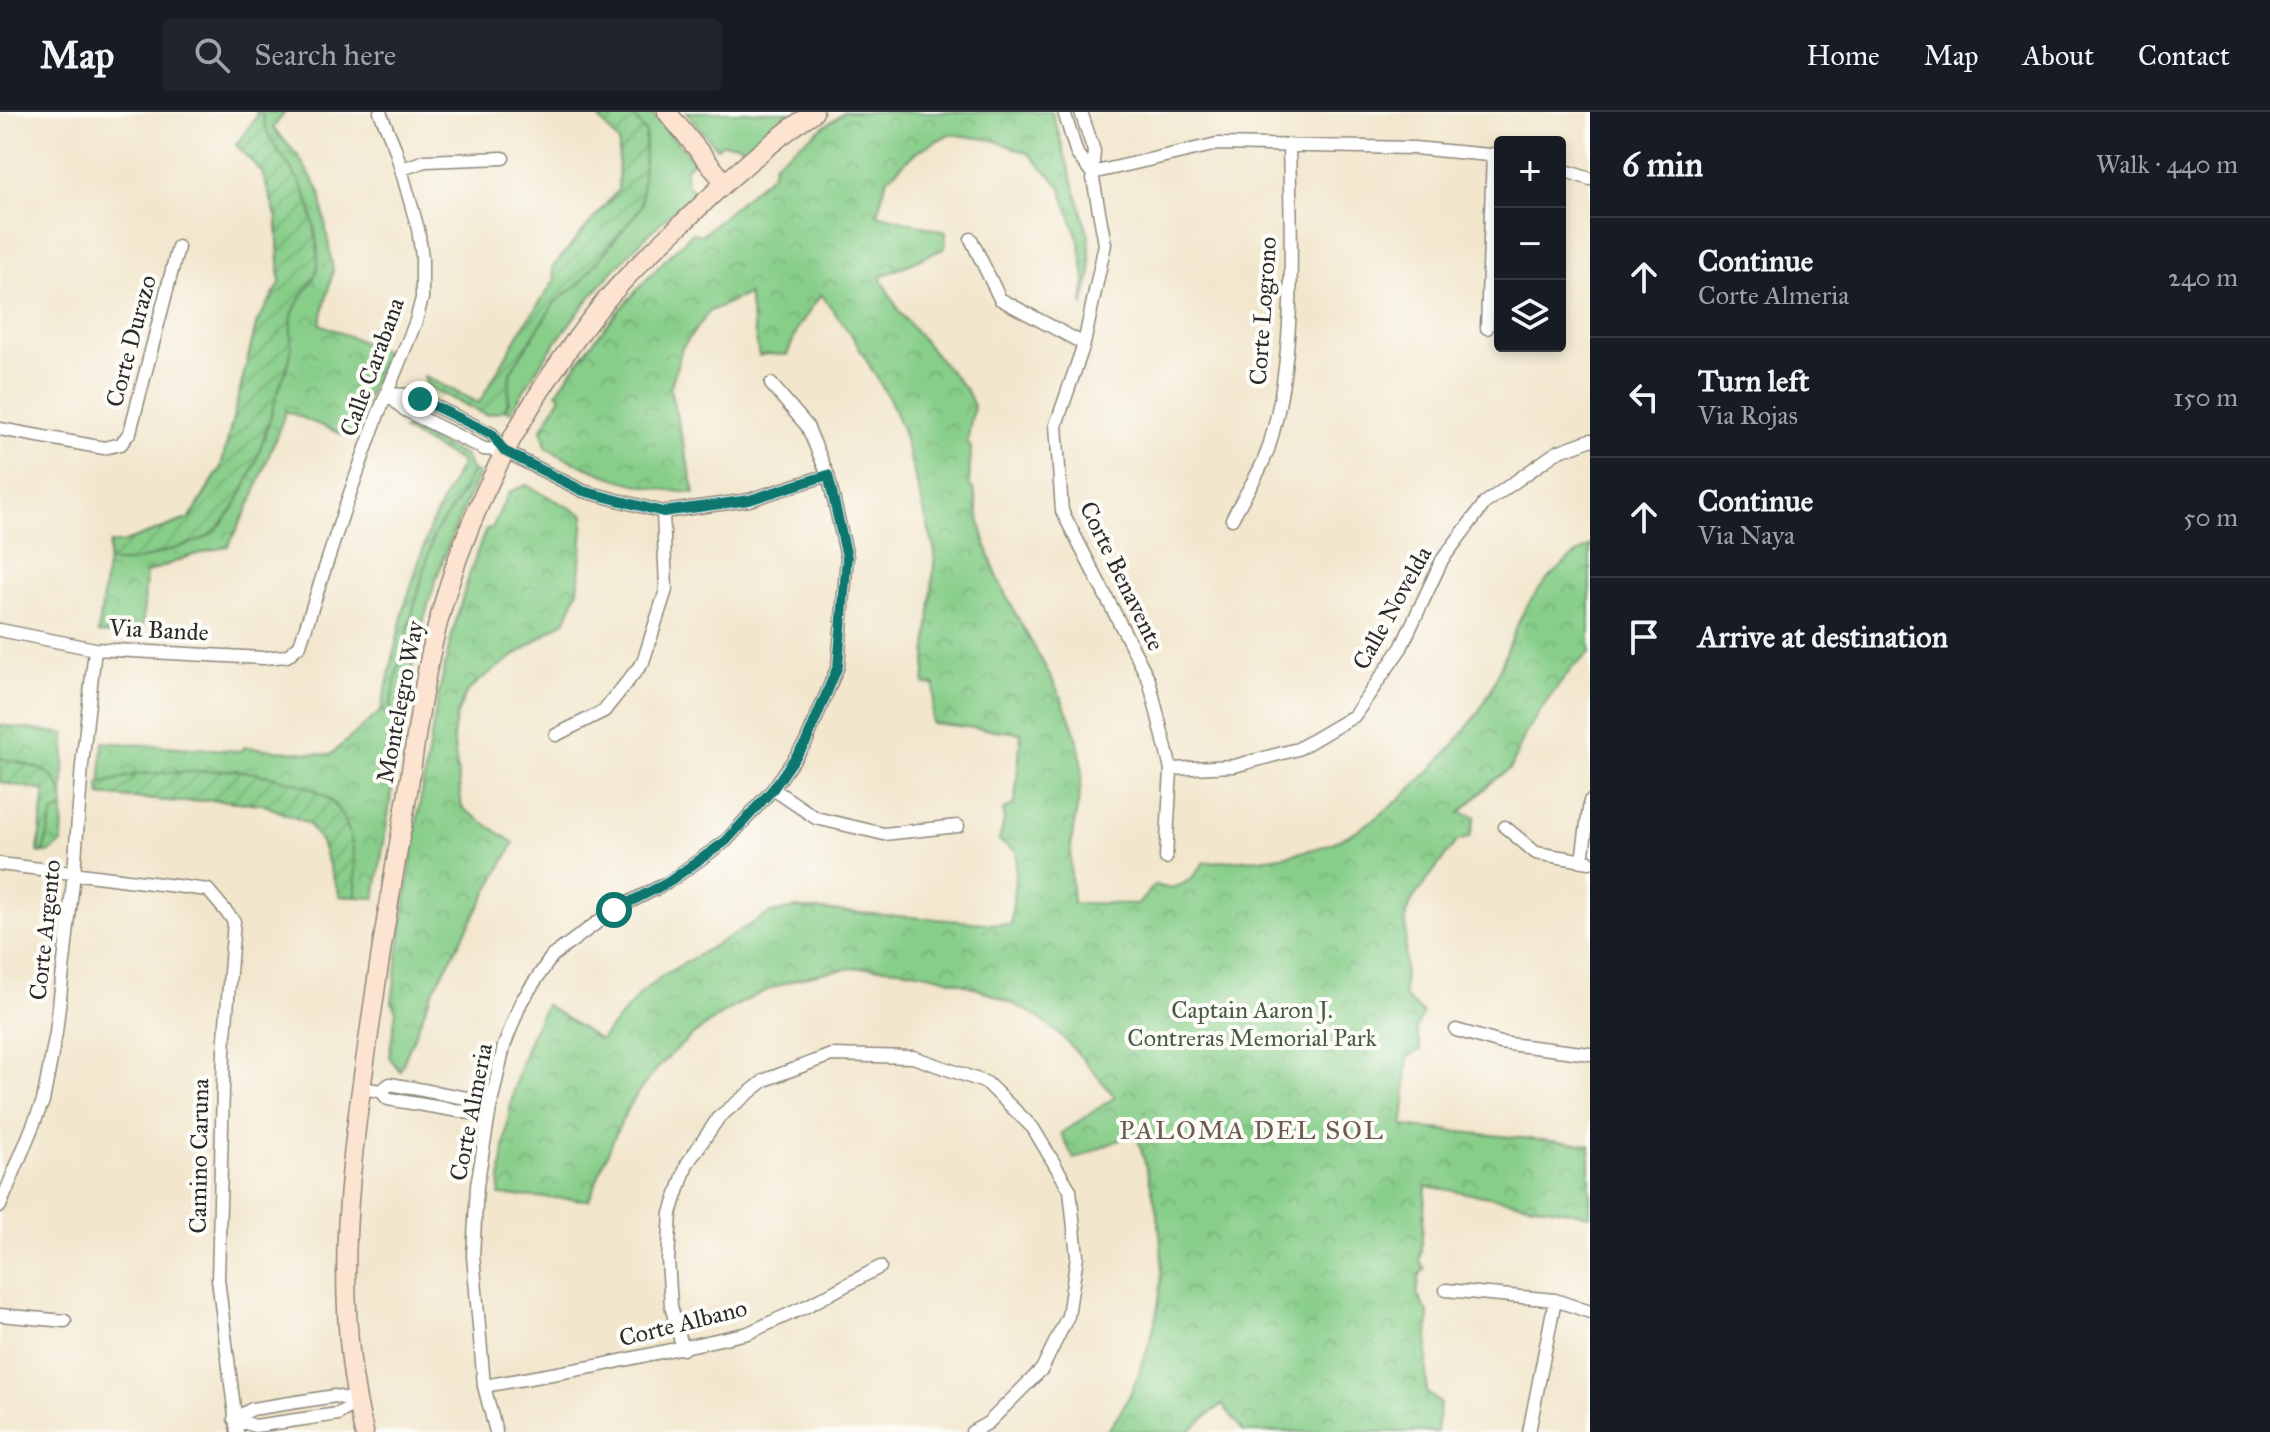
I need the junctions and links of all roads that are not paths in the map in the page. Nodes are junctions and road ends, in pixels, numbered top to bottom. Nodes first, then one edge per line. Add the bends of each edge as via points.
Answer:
1 (380, 112) edge
2 (667, 112) edge
3 (814, 112) edge
4 (1064, 112) edge
5 (1081, 112) edge
6 (1289, 145) junction
7 (1494, 155) edge
8 (503, 158) dead end
9 (402, 169) junction
10 (1566, 171) edge
11 (1092, 173) junction
12 (1590, 179) edge
13 (725, 183) junction
14 (1494, 193) edge
15 (971, 239) dead end
16 (178, 247) dead end
17 (1487, 328) dead end
18 (1084, 344) junction
19 (771, 384) dead end
20 (387, 394) junction
21 (0, 429) edge
22 (1590, 440) edge
23 (504, 451) junction
24 (828, 475) junction
25 (663, 512) junction
26 (1232, 519) dead end
27 (0, 630) edge
28 (306, 633) joint
29 (95, 649) junction
30 (556, 735) dead end
31 (1171, 769) junction
32 (773, 789) junction
33 (1590, 801) edge
34 (958, 826) dead end
35 (1505, 827) dead end
36 (1166, 858) dead end
37 (1586, 862) edge
38 (0, 864) edge
39 (74, 873) junction
40 (1456, 1030) dead end
41 (1590, 1054) edge
42 (361, 1088) junction
43 (485, 1107) junction
44 (0, 1206) edge
45 (880, 1267) dead end
46 (1446, 1290) dead end
47 (1555, 1300) junction
48 (1590, 1312) edge
49 (0, 1315) edge
50 (65, 1321) dead end
51 (683, 1349) junction
52 (484, 1386) junction
53 (357, 1402) junction
54 (236, 1426) edge
55 (364, 1432) edge
56 (496, 1432) edge
57 (972, 1432) edge
58 (1529, 1432) edge

1 - 9 street, Calle Carabana
2 - 13 street
3 - 13 street, Montelegro Way
4 - 11 street, Corte Benavente via 1077,154
5 - 11 street, Corte Benavente via 1094,151
6 - 7 street
6 - 11 street via 1217,144
6 - 26 street, Corte Logrono via 1286,359 1270,445
8 - 9 street via 425,161
9 - 20 street, Calle Carabana via 418,229 422,298
10 - 12 street
11 - 18 street, Corte Benavente via 1105,244
13 - 23 street, Montelegro Way via 604,302 546,381
14 - 17 street
15 - 18 street via 1000,299
16 - 21 street, Corte Durazo via 130,432 121,444 104,448
18 - 31 street, Corte Benavente via 1056,425 1062,511 1149,680
19 - 24 street, Corte Almeria via 807,426
20 - 23 street via 412,395 492,434
20 - 28 street, Calle Carabana
22 - 31 street, Calle Novelda via 1557,452 1485,503 1442,560 1401,648 1354,716 1298,749 1234,766
23 - 25 street via 583,491
23 - 42 street, Montelegro Way via 463,546 438,622
24 - 25 street via 749,500
24 - 32 street, Corte Almeria via 847,557 838,666 806,742
25 - 30 street via 666,590 643,662 604,711
27 - 29 street, Via Bande
28 - 29 street, Via Bande via 287,656 263,658
29 - 39 street, Corte Argento
31 - 36 street, Corte Benavente
32 - 34 street via 816,818 884,834
32 - 43 street, Corte Almeria via 726,841 667,883 614,910 552,956 521,1002
33 - 37 street
35 - 37 street via 1536,853
38 - 39 street
39 - 44 street, Corte Argento via 43,1101
39 - 54 street, Camino Caruna via 208,890 234,921 224,1050 218,1279
40 - 41 street via 1501,1043
42 - 43 street via 381,1091 388,1099 471,1113
42 - 53 street, Montelegro Way via 346,1296
43 - 52 street, Corte Almeria via 473,1255
45 - 51 street, Corte Albano via 748,1333
46 - 47 street
47 - 48 street
47 - 58 street
49 - 50 street
51 - 52 street, Corte Albano
51 - 57 street via 671,1306 671,1213 687,1164 719,1117 765,1080 831,1055 913,1057 987,1083 1033,1128 1070,1190 1077,1256 1068,1316 1042,1369 988,1423
52 - 56 street, Corte Almeria
53 - 54 street via 335,1396 252,1409
53 - 55 street, Montelegro Way

